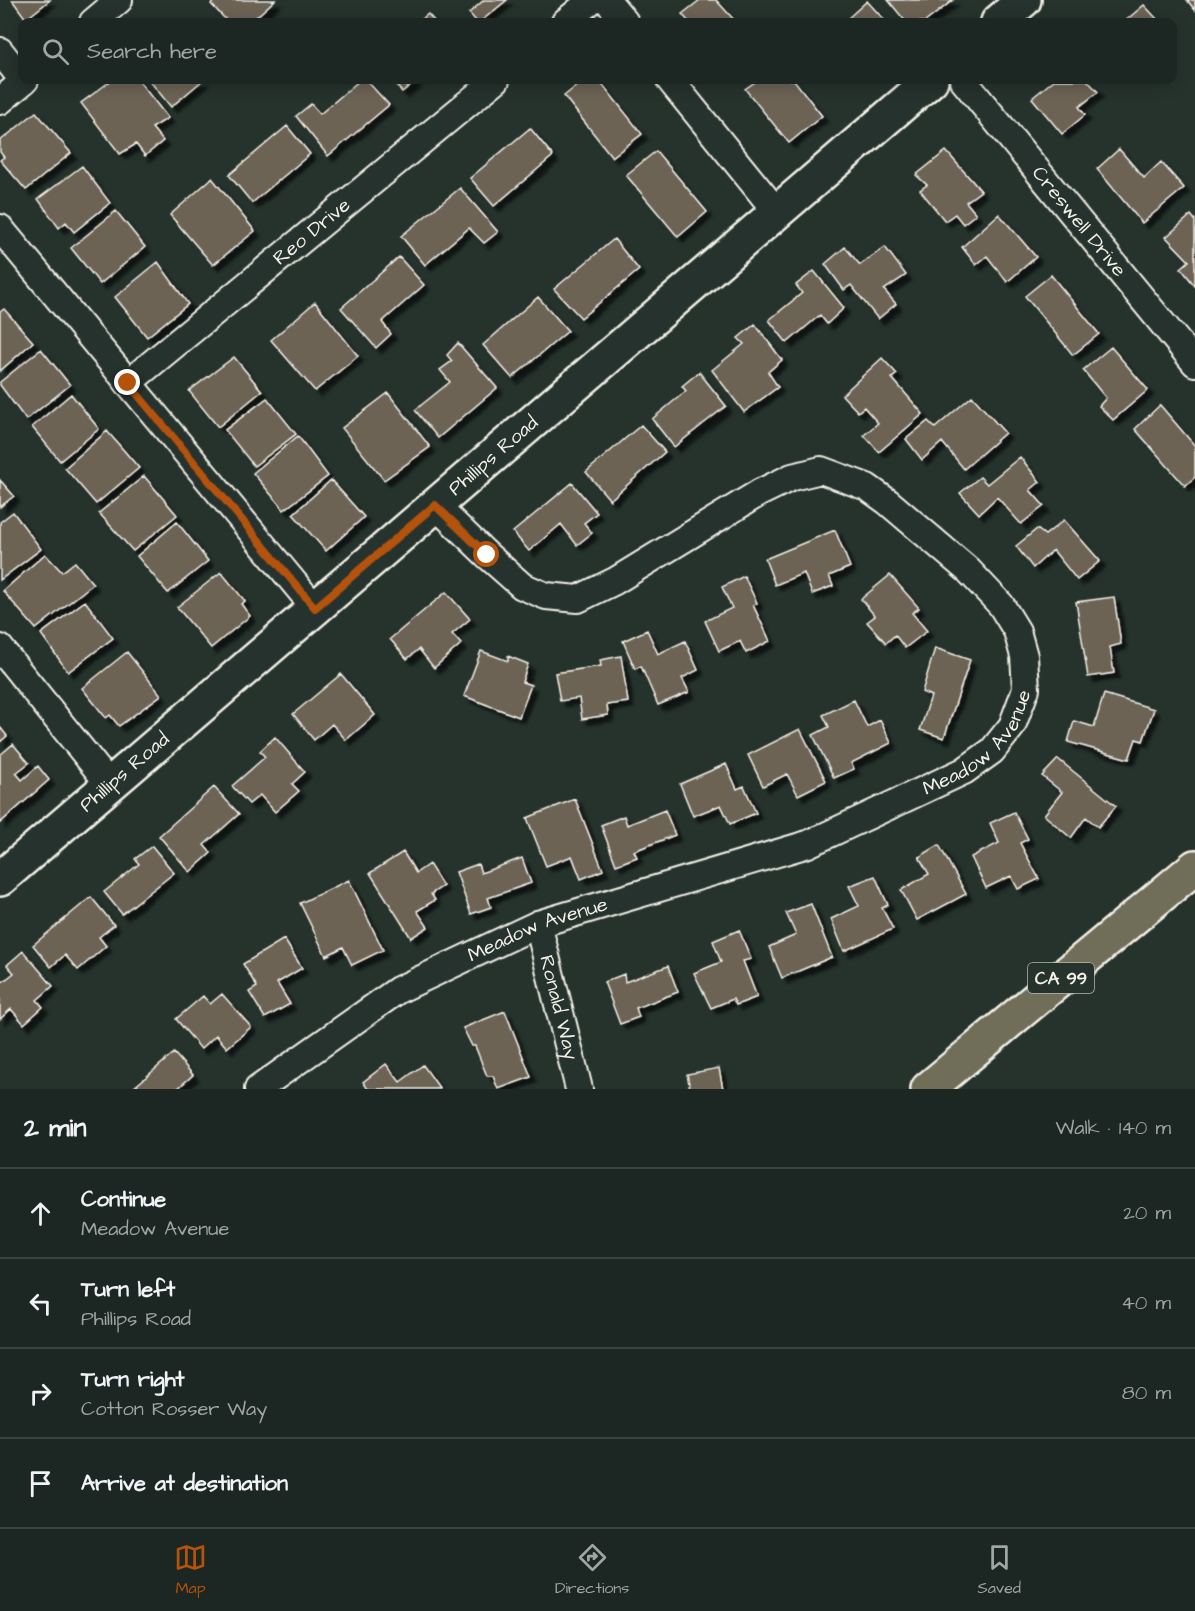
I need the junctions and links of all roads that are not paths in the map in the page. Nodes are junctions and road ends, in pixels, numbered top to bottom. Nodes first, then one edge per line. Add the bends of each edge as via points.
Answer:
1 (119, 0) edge
2 (592, 0) edge
3 (607, 0) edge
4 (1024, 0) edge
5 (98, 18) edge
6 (570, 18) edge
7 (622, 18) edge
8 (1003, 18) edge
9 (0, 51) edge
10 (18, 74) edge
11 (18, 84) edge
12 (491, 84) edge
13 (673, 84) edge
14 (926, 84) edge
15 (966, 84) edge
16 (0, 100) edge
17 (776, 211) junction
18 (0, 228) edge
19 (1195, 363) edge
20 (128, 383) junction
21 (435, 505) junction
22 (315, 608) junction
23 (0, 648) edge
24 (110, 784) junction
25 (1195, 867) edge
26 (0, 879) edge
27 (537, 924) junction
28 (258, 1089) edge
29 (579, 1089) edge
30 (928, 1089) edge

1 - 5 street
2 - 6 street
3 - 7 street
4 - 8 street
9 - 10 street
11 - 16 street
12 - 20 street, Reo Drive
13 - 17 street
14 - 17 street, Phillips Road
15 - 19 street, Creswell Drive
17 - 21 street, Phillips Road
18 - 20 street
20 - 22 street
21 - 22 street, Phillips Road
21 - 27 street, Meadow Avenue via 522,585 546,596 578,599 615,581 759,493 792,477 821,470 867,487 968,570 1001,605 1017,631 1024,656 1026,689 1012,726 992,751 964,771 808,844
22 - 24 street, Phillips Road
23 - 24 street
24 - 26 street, Phillips Road
25 - 30 highway, CA 99
27 - 28 street, Meadow Avenue via 398,990
27 - 29 street, Ronald Way

